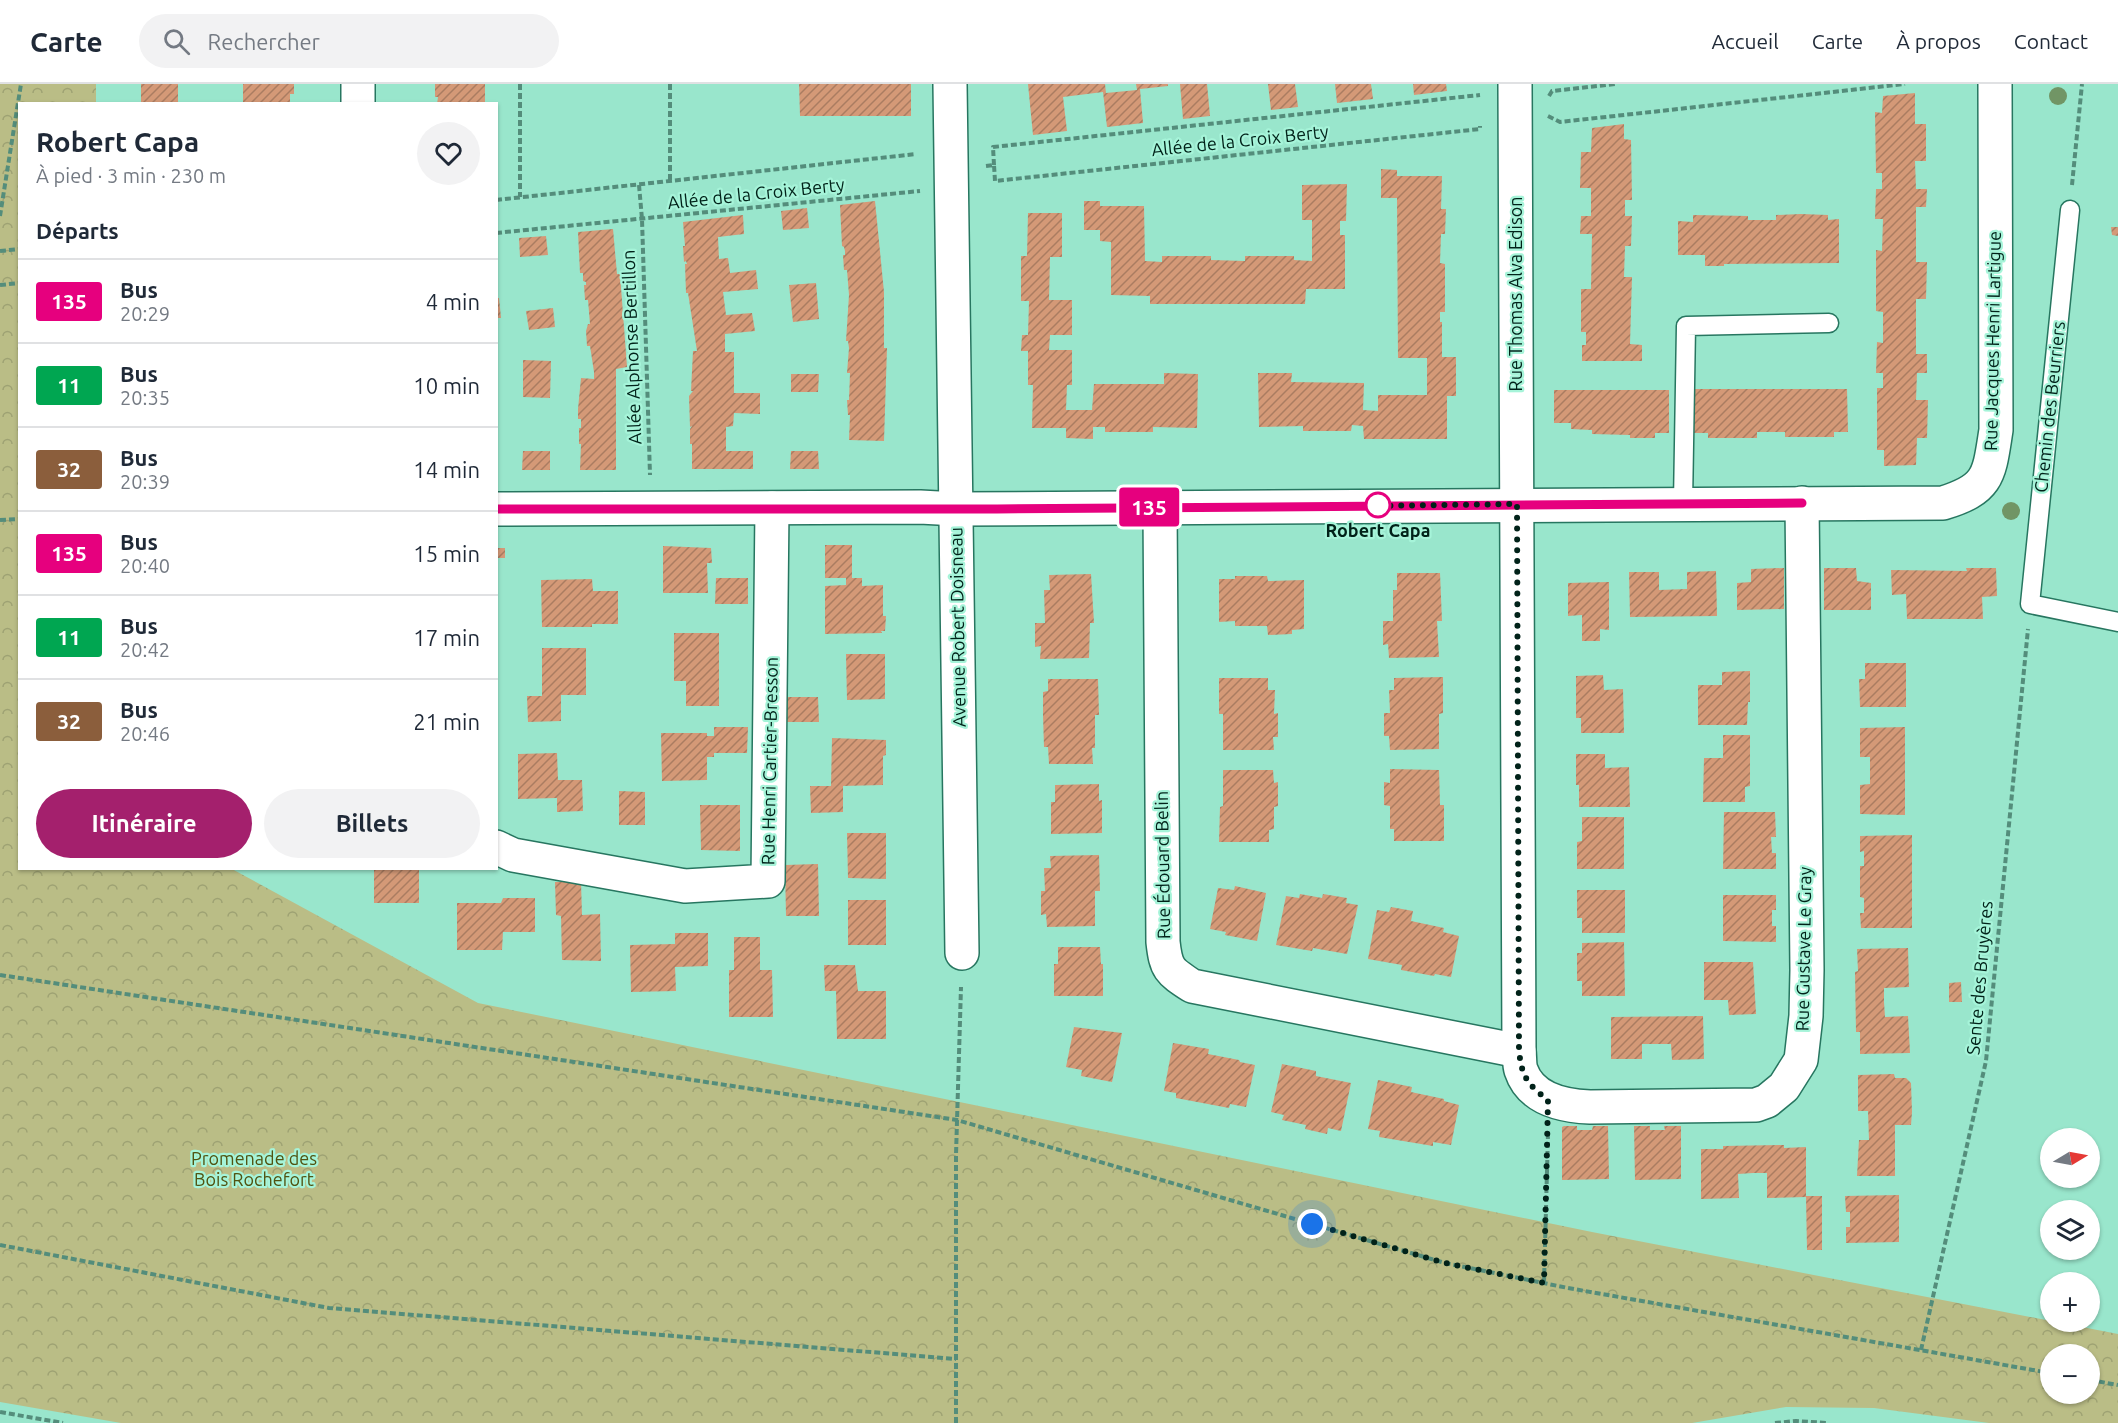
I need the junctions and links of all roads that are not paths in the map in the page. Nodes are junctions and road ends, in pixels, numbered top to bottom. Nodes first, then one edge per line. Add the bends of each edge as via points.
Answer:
1 (358, 84) edge
2 (950, 84) edge
3 (1995, 84) edge
4 (358, 102) edge
5 (1523, 102) edge
6 (2070, 210) road end
7 (1829, 322) dead end
8 (1683, 503) junction
9 (1802, 503) junction
10 (1517, 504) junction
11 (1160, 507) junction
12 (772, 508) junction
13 (498, 509) edge
14 (957, 509) junction
15 (2118, 622) edge
16 (498, 848) edge
17 (962, 953) road end
18 (1519, 1051) junction

1 - 4 street
2 - 14 street, Avenue Robert Doisneau
3 - 9 street, Rue Jacques Henri Lartigue via 1996,430 1983,483 1964,497 1943,503
5 - 10 street, Rue Thomas Alva Edison
6 - 15 lane, Chemin des Beurriers via 2030,604
7 - 8 lane via 1686,326
8 - 9 street, Rue Jacques Henri Lartigue
8 - 10 street, Rue Jacques Henri Lartigue
9 - 18 street, Rue Gustave Le Gray via 1807,970 1801,1060 1784,1087 1756,1105 1590,1107 1569,1106 1537,1092 1521,1071
10 - 11 street, Rue Jacques Henri Lartigue
10 - 18 street, Rue Thomas Alva Edison
11 - 14 street, Rue Jacques Henri Lartigue
11 - 18 street, Rue Édouard Belin via 1166,963 1192,986
12 - 13 street, Rue Jacques Henri Lartigue
12 - 14 street, Rue Jacques Henri Lartigue
12 - 16 street, Rue Henri Cartier-Bresson via 768,881 685,886 513,855
14 - 17 street, Avenue Robert Doisneau

